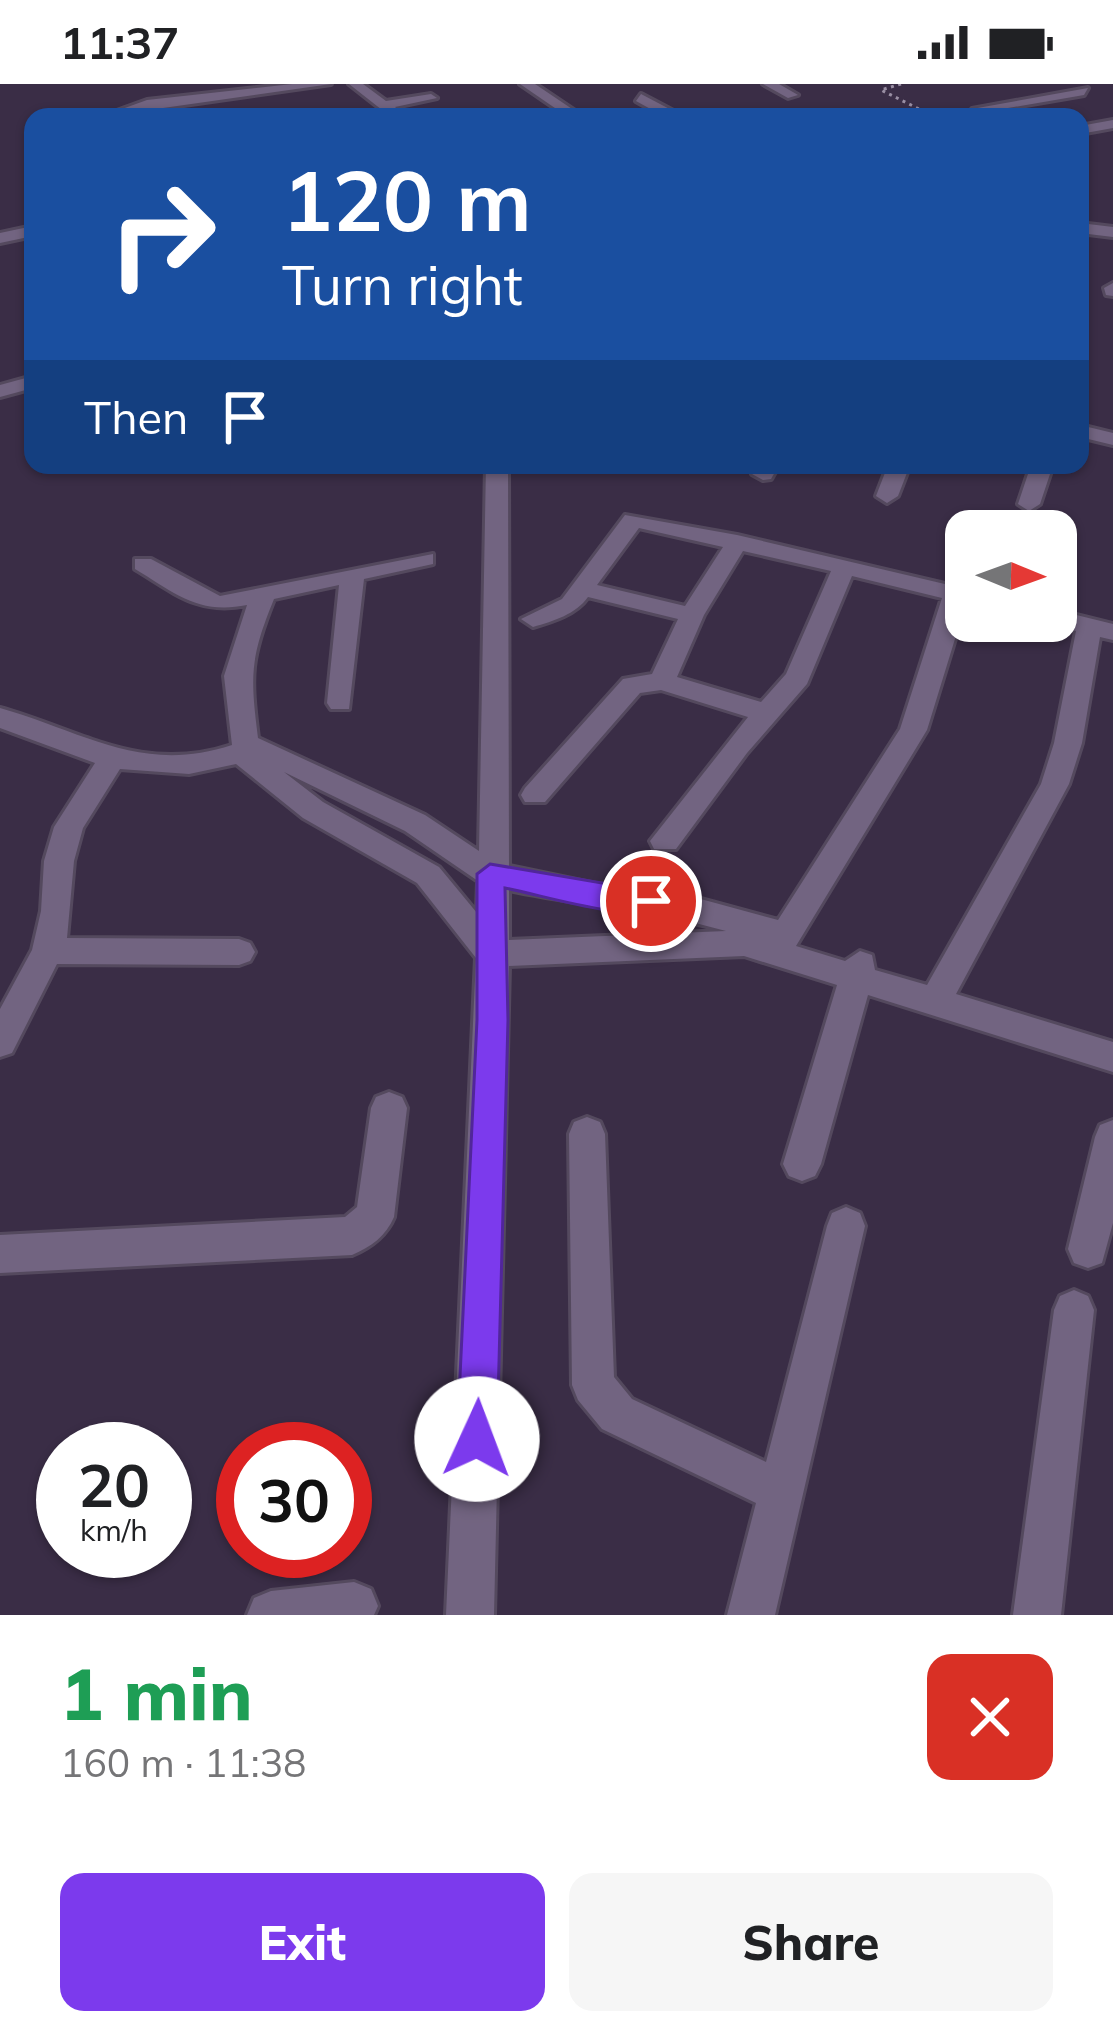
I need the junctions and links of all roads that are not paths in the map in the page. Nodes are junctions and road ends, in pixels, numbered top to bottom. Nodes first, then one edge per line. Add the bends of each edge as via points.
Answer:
1 (325, 84) edge
2 (355, 84) edge
3 (526, 84) edge
4 (769, 84) edge
5 (1057, 84) edge
6 (1087, 89) edge
7 (792, 95) dead end
8 (431, 98) dead end
9 (641, 98) dead end
10 (385, 105) junction
11 (127, 108) edge
12 (388, 108) edge
13 (563, 108) edge
14 (655, 108) edge
15 (985, 108) edge
16 (497, 474) edge
17 (896, 474) edge
18 (1039, 474) edge
19 (887, 496) dead end
20 (1029, 504) dead end
21 (736, 542) junction
22 (425, 560) dead end
23 (143, 564) dead end
24 (844, 567) junction
25 (352, 577) junction
26 (585, 589) junction
27 (945, 591) edge
28 (263, 596) junction
29 (692, 615) junction
30 (532, 619) dead end
31 (1101, 629) edge
32 (945, 641) edge
33 (662, 681) junction
34 (340, 703) dead end
35 (766, 712) junction
36 (0, 717) edge
37 (248, 746) junction
38 (111, 761) junction
39 (311, 791) junction
40 (535, 795) dead end
41 (435, 836) junction
42 (665, 841) dead end
43 (410, 863) junction
44 (490, 874) junction
45 (781, 943) junction
46 (48, 951) junction
47 (239, 952) dead end
48 (492, 954) junction
49 (857, 971) junction
50 (941, 991) junction
51 (1113, 1040) edge
52 (0, 1042) edge
53 (1113, 1057) edge
54 (389, 1108) dead end
55 (587, 1134) dead end
56 (1113, 1137) edge
57 (802, 1164) dead end
58 (846, 1226) dead end
59 (1088, 1249) dead end
60 (0, 1254) edge
61 (1074, 1310) dead end
62 (781, 1492) junction
63 (355, 1606) dead end
64 (271, 1615) edge
65 (470, 1615) edge
66 (751, 1615) edge
67 (1036, 1615) edge

1 - 11 street
2 - 10 street
3 - 13 street
4 - 7 street
5 - 6 street
6 - 15 street
8 - 10 street
9 - 14 street
10 - 12 street
16 - 44 street
17 - 19 street
18 - 20 street
21 - 24 street
21 - 26 street via 633,520
21 - 29 street
22 - 25 street
23 - 28 street via 212,603
24 - 27 street
24 - 35 street via 798,678
25 - 28 street
25 - 34 street
26 - 29 street
26 - 30 street via 564,609
28 - 37 street via 238,662
29 - 33 street
31 - 50 street via 1055,784
32 - 45 street via 913,730
33 - 35 street
33 - 40 street via 624,691
35 - 42 street
36 - 38 street
37 - 38 street via 165,766
37 - 39 street
38 - 46 street via 63,844
39 - 41 street via 360,795
39 - 43 street
41 - 43 street
41 - 44 street
43 - 48 street via 449,897
44 - 45 street via 716,913
44 - 48 street
45 - 48 street
45 - 49 street
46 - 47 street
46 - 52 street
48 - 65 street
49 - 50 street
49 - 53 street
49 - 57 street
50 - 51 street
54 - 60 street via 375,1217 352,1236
55 - 62 street via 593,1385 617,1414
56 - 59 street
58 - 62 street
61 - 67 street
62 - 66 street
63 - 64 street

